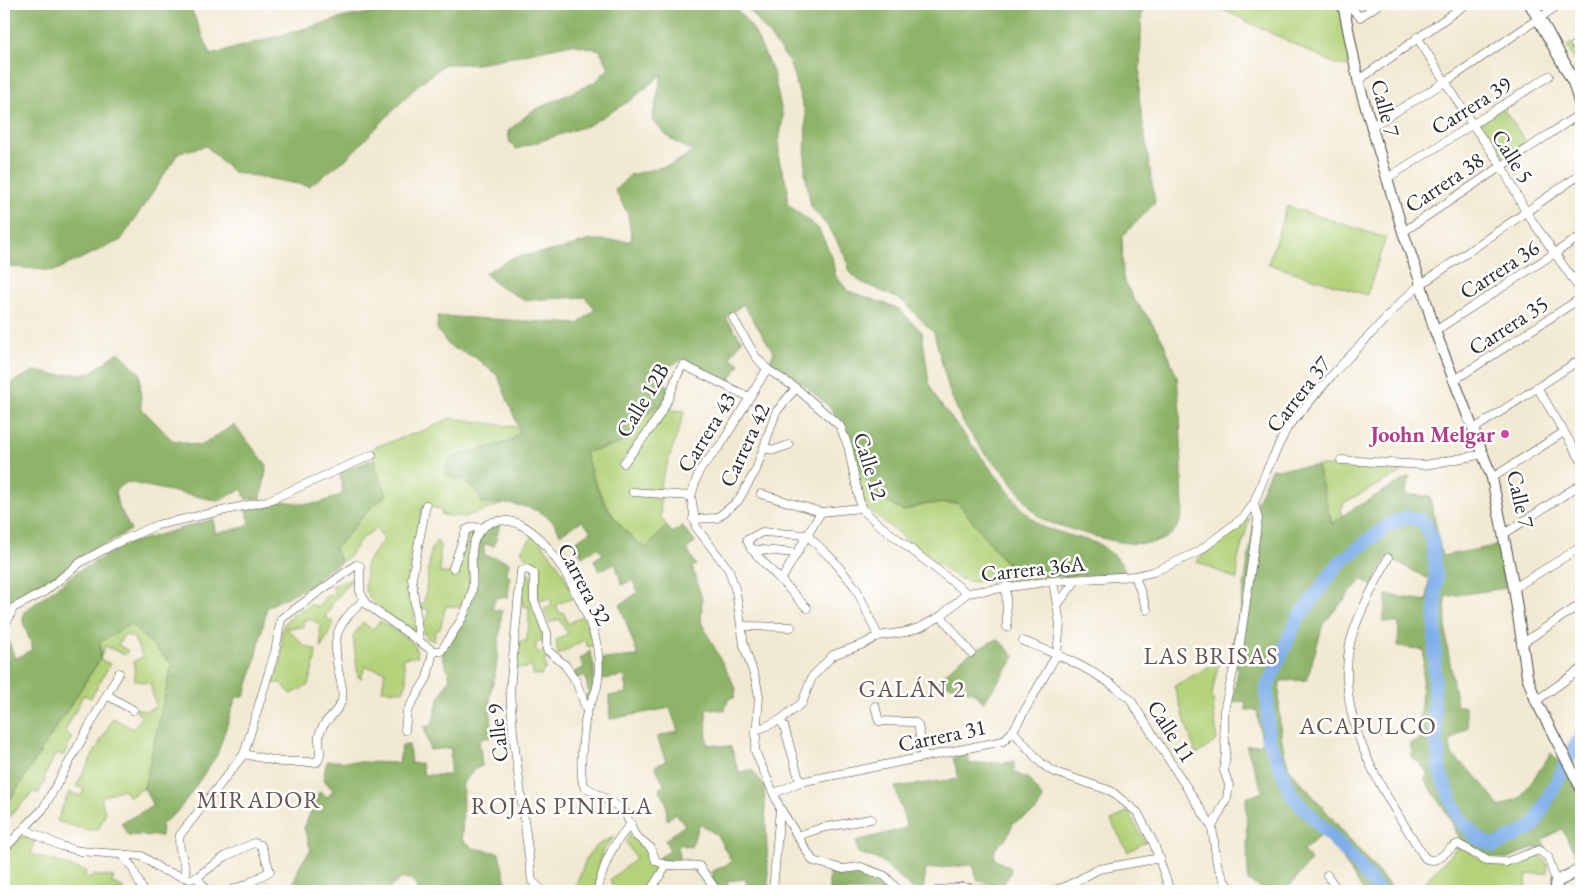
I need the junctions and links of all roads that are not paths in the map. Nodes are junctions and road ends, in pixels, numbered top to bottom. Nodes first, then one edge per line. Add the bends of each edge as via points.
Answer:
1 (1343, 4) edge
2 (1347, 4) edge
3 (1380, 4) edge
4 (1466, 4) edge
5 (1531, 4) edge
6 (1560, 4) edge
7 (1542, 12) edge
8 (1417, 37) junction
9 (1548, 76) dead end
10 (1445, 82) junction
11 (1581, 82) edge
12 (1359, 84) junction
13 (1581, 105) edge
14 (1581, 112) edge
15 (1472, 124) junction
16 (1372, 126) junction
17 (1501, 165) junction
18 (1581, 174) edge
19 (1386, 179) junction
20 (1526, 212) junction
21 (1403, 232) junction
22 (1581, 236) edge
23 (1554, 254) junction
24 (1421, 282) junction
25 (1581, 291) edge
26 (1581, 298) edge
27 (733, 318) dead end
28 (1437, 330) junction
29 (1581, 360) edge
30 (767, 369) junction
31 (1456, 380) junction
32 (1537, 387) junction
33 (796, 388) junction
34 (749, 397) junction
35 (1476, 428) junction
36 (1564, 432) junction
37 (789, 445) dead end
38 (764, 448) junction
39 (1484, 454) junction
40 (372, 455) dead end
41 (1341, 460) dead end
42 (1581, 460) edge
43 (624, 463) dead end
44 (1494, 477) junction
45 (1581, 484) edge
46 (633, 492) dead end
47 (761, 494) dead end
48 (691, 496) junction
49 (1254, 503) junction
50 (426, 505) dead end
51 (861, 508) junction
52 (821, 512) junction
53 (693, 519) junction
54 (483, 528) junction
55 (1507, 532) junction
56 (808, 535) junction
57 (1581, 547) edge
58 (752, 549) junction
59 (796, 553) junction
60 (1388, 558) dead end
61 (453, 568) dead end
62 (1135, 576) junction
63 (781, 580) junction
64 (1076, 580) junction
65 (1053, 581) junction
66 (1006, 586) junction
67 (1516, 586) junction
68 (967, 593) junction
69 (364, 600) junction
70 (1058, 604) junction
71 (1581, 604) edge
72 (807, 608) dead end
73 (1147, 610) dead end
74 (941, 616) junction
75 (742, 626) junction
76 (790, 627) dead end
77 (1007, 627) dead end
78 (4, 629) edge
79 (878, 636) junction
80 (419, 640) junction
81 (1023, 641) dead end
82 (1523, 643) junction
83 (433, 651) junction
84 (971, 653) dead end
85 (1057, 654) junction
86 (1581, 670) edge
87 (119, 673) dead end
88 (108, 695) junction
89 (1538, 700) junction
90 (875, 706) dead end
91 (133, 710) dead end
92 (587, 713) junction
93 (780, 720) junction
94 (405, 730) dead end
95 (755, 731) junction
96 (1013, 731) junction
97 (244, 754) junction
98 (924, 757) junction
99 (800, 782) junction
100 (1581, 788) edge
101 (775, 793) junction
102 (780, 808) junction
103 (871, 818) dead end
104 (631, 824) junction
105 (834, 826) junction
106 (1212, 826) junction
107 (24, 829) junction
108 (834, 835) dead end
109 (797, 836) junction
110 (4, 849) edge
111 (121, 854) junction
112 (1160, 858) junction
113 (666, 866) junction
114 (1581, 869) edge
115 (1327, 875) dead end
116 (185, 877) junction
117 (197, 877) junction
118 (1556, 887) edge
119 (598, 888) dead end
120 (143, 891) edge
121 (207, 891) edge
122 (229, 891) edge
123 (543, 891) edge
124 (650, 891) edge
125 (717, 891) edge
126 (773, 891) edge
127 (899, 891) edge
128 (936, 891) edge
129 (993, 891) edge
130 (1050, 891) edge
131 (1170, 891) edge
132 (1234, 891) edge
133 (1338, 891) edge

1 - 12 street, Calle 7
2 - 3 street via 1360,17
4 - 8 street
5 - 7 main road
6 - 7 street
7 - 10 street
7 - 11 main road
7 - 13 main road
8 - 10 street, Calle 5
8 - 12 street via 1363,77
9 - 15 street, Carrera 39
10 - 15 street, Calle 5
10 - 16 street
12 - 16 street, Calle 7
14 - 17 street, Carrera 38
15 - 17 street, Calle 5
15 - 19 street, Carrera 39
16 - 19 street, Calle 7
17 - 20 street, Calle 5
17 - 21 street, Carrera 38
18 - 20 street, Carrera 37
19 - 21 street, Calle 7
20 - 23 street, Calle 5
20 - 24 street, Carrera 37
21 - 24 street, Calle 7
22 - 23 street, Carrera 36
23 - 25 street, Calle 5
23 - 28 street, Carrera 36
24 - 28 street, Calle 7
24 - 49 street, Carrera 37 via 1287,428
26 - 31 street, Carrera 35
27 - 30 street, Calle 12
28 - 31 street, Calle 7
29 - 32 street
30 - 33 street, Calle 12
30 - 34 street, Carrera 43
31 - 35 street, Calle 7
32 - 35 street
32 - 36 street
33 - 38 street, Carrera 42 via 776,412
33 - 51 street, Calle 12 via 840,426 848,446
34 - 43 street, Calle 12B via 683,365 668,400
34 - 48 street, Carrera 43 via 722,443 699,472
35 - 39 street, Calle 7
35 - 44 street, Calle 7
36 - 42 street
36 - 44 street
37 - 38 street via 774,450
38 - 53 street, Carrera 42 via 738,502 717,518
39 - 41 street via 1425,465
39 - 44 street, Calle 7
40 - 78 street via 266,501 157,525 114,544 81,562 44,592 13,608
44 - 55 street, Calle 7
45 - 55 street
46 - 48 street
47 - 52 street
48 - 53 street, Carrera 43
49 - 62 street, Carrera 36A via 1244,517 1198,552 1154,572
49 - 106 street, Carrera 37 via 1258,519 1244,621 1224,710 1224,771 1229,785 1227,798
50 - 80 street via 412,578
51 - 52 street
51 - 68 street, Calle 12
52 - 56 street
53 - 75 street via 729,570
54 - 61 street, Carrera 32 via 466,530
54 - 83 street via 472,544 472,592 459,625 441,651
54 - 92 street, Carrera 32 via 498,520 520,524 535,532 558,560 595,638 597,686
55 - 67 street, Calle 7
56 - 58 street via 762,532 747,540
56 - 59 street
56 - 79 street via 856,588
57 - 67 street
58 - 59 street
58 - 63 street
59 - 63 street
60 - 118 street via 1349,648 1347,688 1368,761 1426,858 1436,860 1458,844 1488,861 1506,862 1539,850 1548,857
62 - 64 street, Carrera 36A
62 - 73 street
63 - 72 street
64 - 65 street, Carrera 36A
64 - 70 street
65 - 66 street, Carrera 36A
65 - 70 street, Carrera 31
66 - 68 street, Carrera 36A
66 - 77 street
67 - 82 street, Calle 7
68 - 74 street, Carrera 36A
69 - 80 street via 381,616
69 - 97 street via 344,618 338,633 335,652 343,693 341,703 324,723 317,762 281,762
69 - 97 street via 360,591 361,569 356,565 281,619 275,652
70 - 85 street, Carrera 31
71 - 82 street
74 - 79 street, Carrera 36A via 906,632
74 - 84 street
75 - 76 street
75 - 95 street via 744,645 759,696
79 - 93 street, Carrera 36A via 833,655 821,664 812,677 802,704
80 - 83 street
81 - 85 street, Calle 11
82 - 89 street, Calle 7 via 1527,676
83 - 94 street via 427,678 407,711
85 - 96 street, Carrera 31
85 - 106 street, Calle 11 via 1117,687 1130,699
86 - 89 street
87 - 88 street
88 - 91 street
88 - 107 street via 43,808
89 - 100 street, Calle 7
90 - 98 street via 878,721 914,722 918,725
92 - 104 street, Carrera 32 via 580,779 584,786 624,810
92 - 123 street, Calle 9 via 576,681 565,665 546,650 547,633 534,600 534,573 526,569 521,572 510,690 532,881
93 - 95 street, Carrera 36A
93 - 99 street
95 - 101 street via 755,752
96 - 98 street, Carrera 31 via 1003,741
96 - 112 street via 1052,771 1096,785 1138,813
97 - 116 street via 180,835 178,844 187,870
98 - 99 street, Carrera 31
99 - 101 street, Carrera 31
101 - 102 street
102 - 109 street
102 - 126 street
103 - 105 street
104 - 113 street, Carrera 32 via 635,835 651,848 656,861
104 - 119 street via 607,856
105 - 108 street
105 - 109 street
106 - 132 street, Calle 11 via 1217,864 1225,882
107 - 110 street
107 - 111 street via 70,849
109 - 127 street via 813,861 843,869 861,867 885,876
111 - 116 street via 142,856 162,870
111 - 120 street via 132,867
112 - 130 street via 1100,869
112 - 131 street
113 - 124 street
113 - 125 street via 699,866
114 - 118 main road
115 - 133 street
116 - 117 street
117 - 121 street
117 - 122 street via 226,856 254,843 262,845 270,871
128 - 129 street via 962,887

